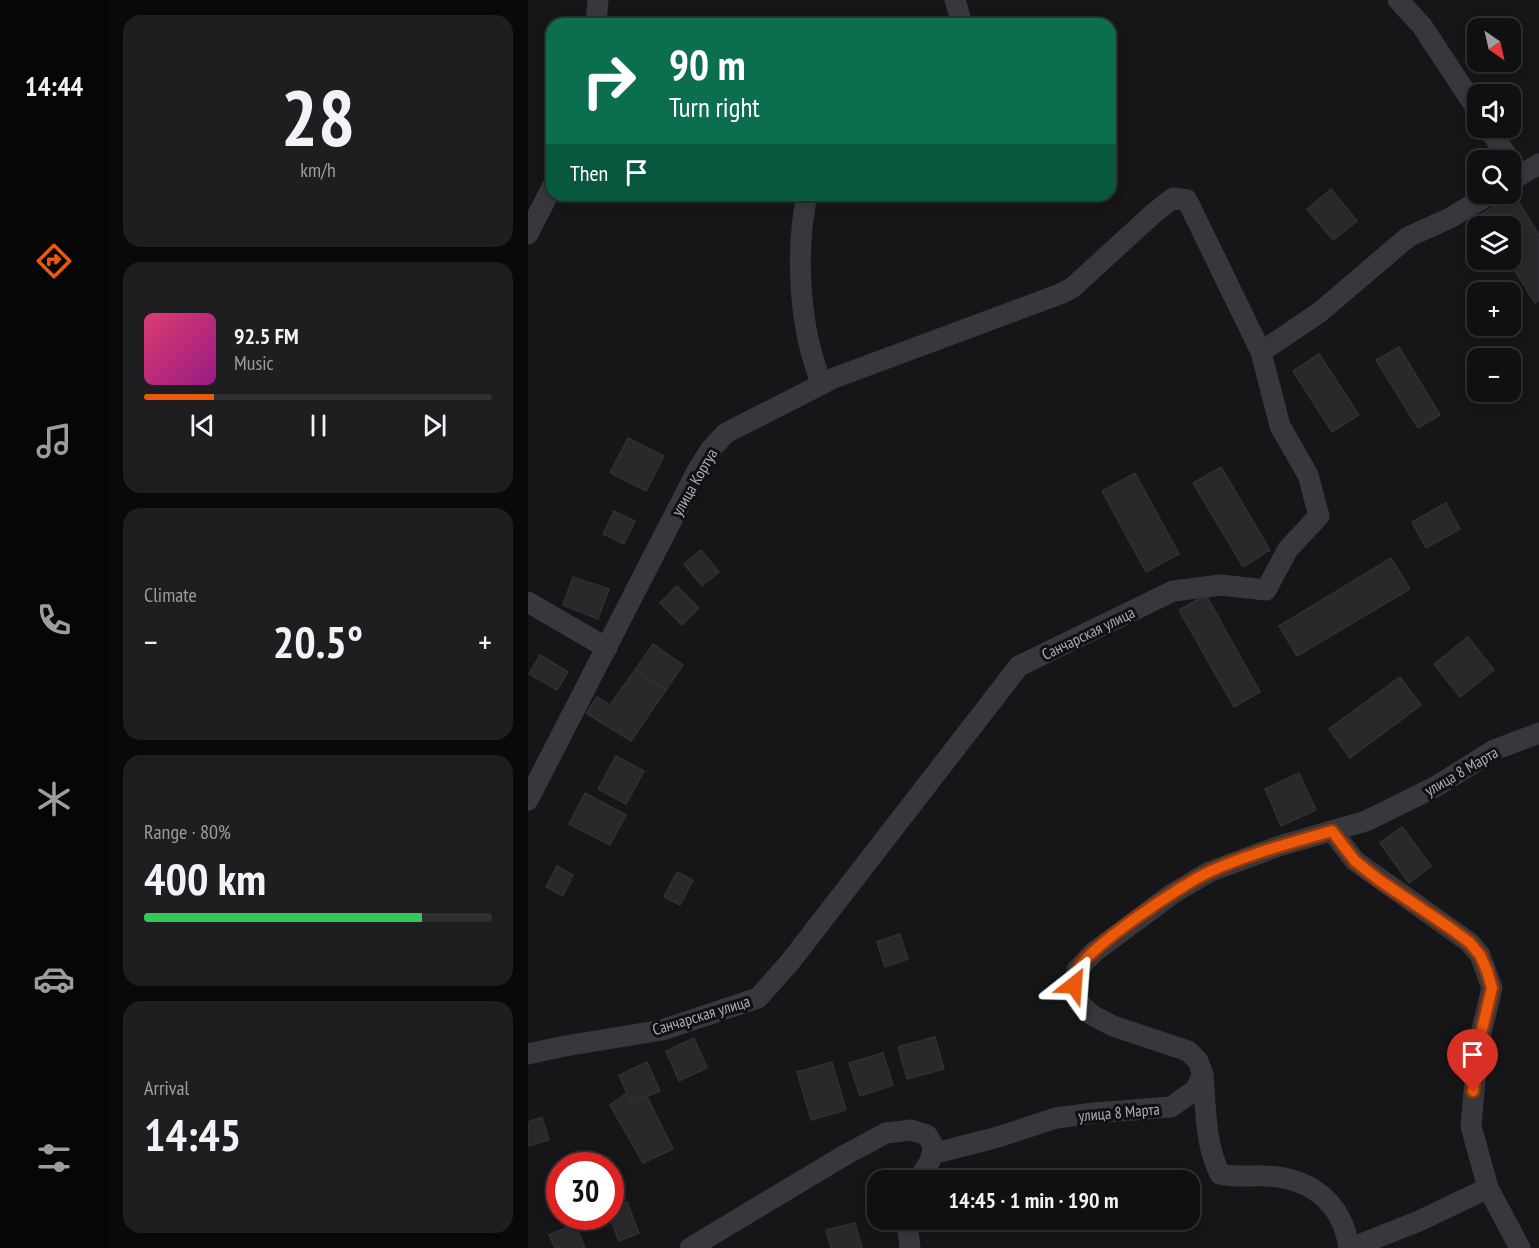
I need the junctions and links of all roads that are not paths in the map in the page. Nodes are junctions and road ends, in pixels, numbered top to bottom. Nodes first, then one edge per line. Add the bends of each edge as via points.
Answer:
1 (598, 0) edge
2 (955, 0) edge
3 (1398, 0) edge
4 (596, 18) edge
5 (960, 18) edge
6 (1467, 94) edge
7 (1539, 164) edge
8 (1521, 168) edge
9 (546, 199) edge
10 (806, 201) edge
11 (1473, 204) edge
12 (528, 234) edge
13 (1262, 352) junction
14 (822, 384) junction
15 (528, 602) edge
16 (607, 648) junction
17 (1539, 733) edge
18 (528, 800) edge
19 (1332, 831) junction
20 (528, 1054) edge
21 (1203, 1076) junction
22 (932, 1154) junction
23 (923, 1170) edge
24 (1488, 1188) junction
25 (908, 1230) edge
26 (690, 1248) edge
27 (910, 1248) edge
28 (1350, 1248) edge
29 (1520, 1248) edge

1 - 4 street
2 - 5 street
3 - 6 street via 1422,26
7 - 8 street
9 - 12 street
10 - 14 street via 801,222 800,291 814,365
11 - 13 street via 1408,237 1320,312
13 - 14 street, улица Кортуа via 1187,200 1173,198 1072,288
13 - 20 street, Санчарская улица via 1280,426 1308,476 1319,516 1288,549 1266,590 1221,585 1173,591 1019,666 758,998 662,1030
14 - 16 street, улица Кортуа via 726,433 711,449
15 - 16 street
16 - 18 street, улица Кортуа
17 - 19 street, улица 8 Марта via 1494,750 1402,805
19 - 21 street, улица 8 Марта via 1209,872 1126,926 1077,970 1074,985 1079,1003 1092,1015 1188,1051 1198,1061
19 - 24 street via 1355,861 1469,942 1487,971 1492,988 1478,1046 1471,1126
21 - 22 street, улица 8 Марта via 1195,1090 1170,1107 1056,1118
21 - 28 street via 1212,1158 1220,1174 1291,1179 1322,1193 1347,1230
22 - 23 street
22 - 26 street via 934,1147 927,1135 911,1130 886,1133
24 - 28 street
24 - 29 street
25 - 27 street

